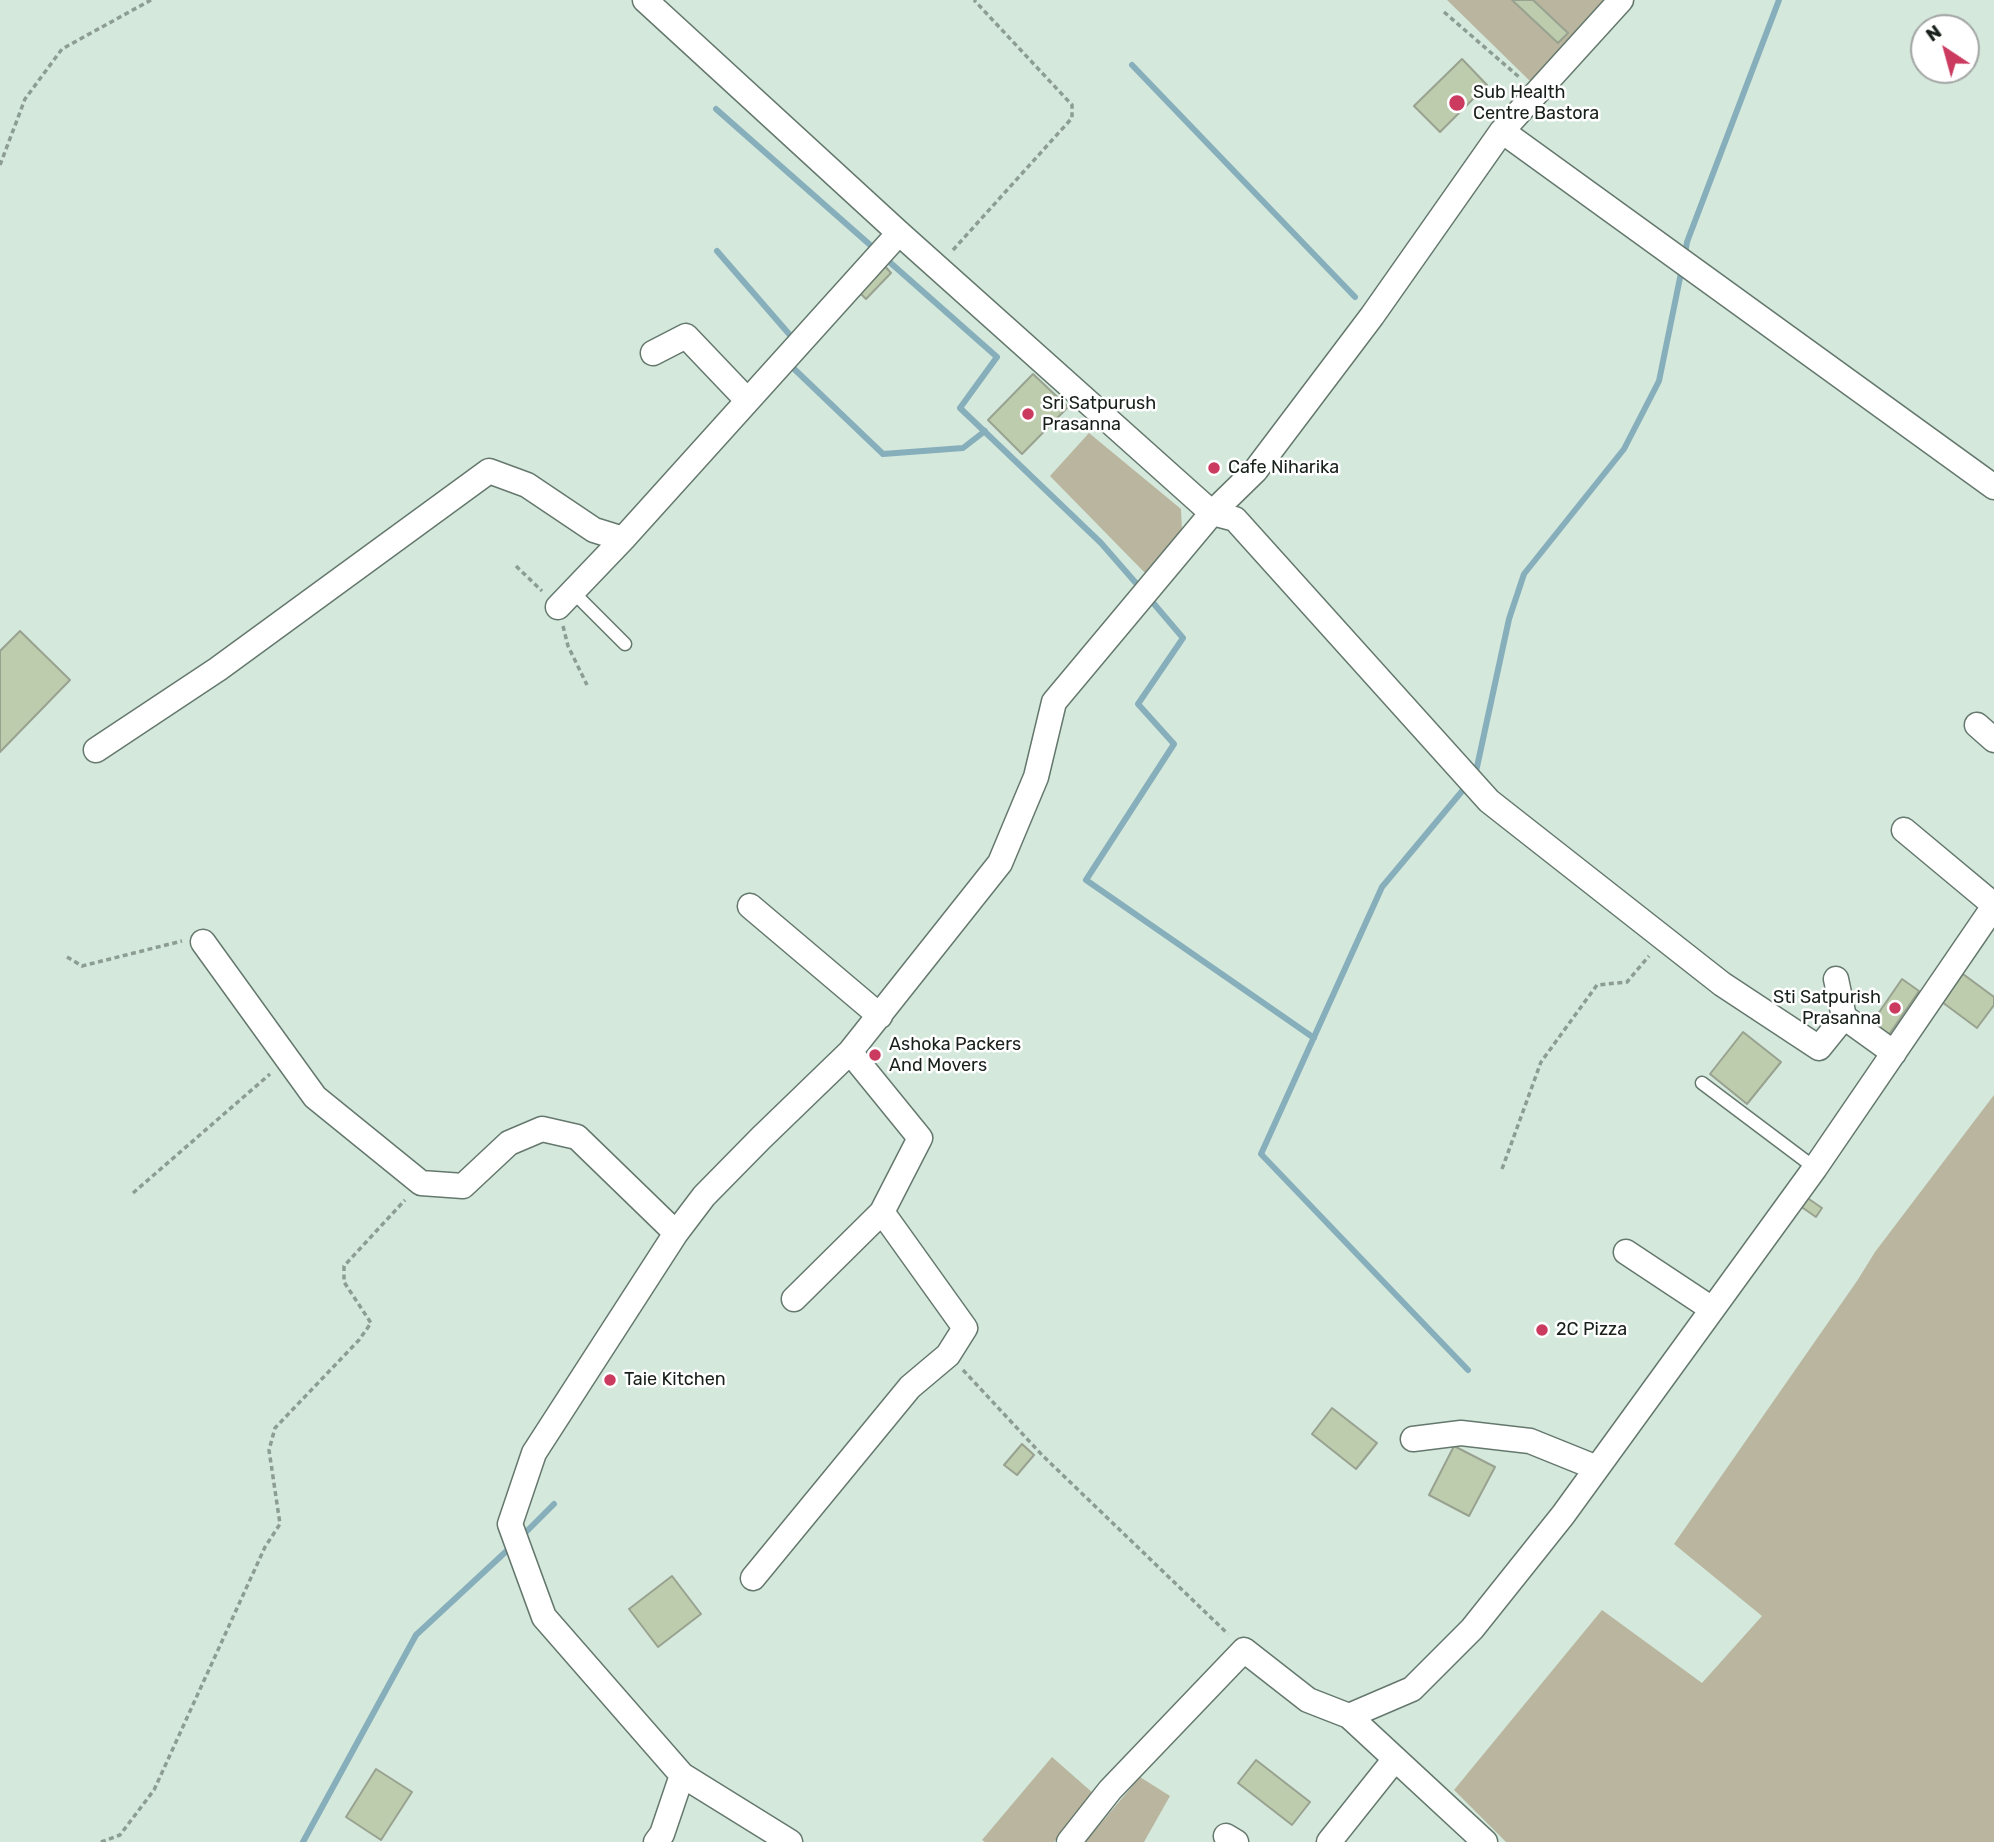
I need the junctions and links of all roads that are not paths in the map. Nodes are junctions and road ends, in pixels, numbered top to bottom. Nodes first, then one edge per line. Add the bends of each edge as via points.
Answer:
1 (645, 0) edge
2 (1621, 0) edge
3 (1502, 131) junction
4 (900, 233) junction
5 (653, 353) dead end
6 (747, 400) junction
7 (1994, 487) edge
8 (1212, 513) junction
9 (623, 539) junction
10 (565, 599) joint
11 (625, 644) dead end
12 (96, 750) dead end
13 (1904, 830) dead end
14 (1994, 905) edge
15 (750, 906) dead end
16 (203, 942) road end
17 (1836, 979) dead end
18 (880, 1016) junction
19 (1844, 1017) junction
20 (850, 1052) junction
21 (1894, 1054) junction
22 (1702, 1083) dead end
23 (1815, 1168) junction
24 (883, 1212) junction
25 (676, 1233) junction
26 (1626, 1252) dead end
27 (793, 1299) dead end
28 (1712, 1309) junction
29 (1413, 1439) dead end
30 (1597, 1468) junction
31 (753, 1578) dead end
32 (1349, 1716) junction
33 (1395, 1759) junction
34 (682, 1775) junction
35 (656, 1842) edge
36 (790, 1842) edge
37 (1069, 1842) edge
38 (1329, 1842) edge
39 (1485, 1842) edge

1 - 4 street
2 - 3 street
3 - 7 street
3 - 8 street via 1264,460
4 - 6 street
4 - 8 street
5 - 6 street via 686,335
6 - 9 street
8 - 18 street via 1054,702 1036,777 1000,863
8 - 19 street via 1235,519 1489,801 1722,984 1819,1048
9 - 10 street
9 - 12 street via 594,530 527,485 489,471 218,669
10 - 11 lane
13 - 14 street
14 - 21 street
15 - 18 street
16 - 25 street via 315,1097 421,1183 463,1186 509,1143 542,1129 577,1138
17 - 19 street
18 - 20 street
19 - 21 street
20 - 24 street via 920,1138
20 - 25 street via 713,1186
21 - 23 street
22 - 23 lane
23 - 28 street
24 - 27 street
24 - 31 street via 965,1328 948,1355 910,1387
25 - 34 street via 534,1453 510,1524 544,1617
26 - 28 street
28 - 30 street
29 - 30 street via 1461,1433 1530,1441
30 - 32 street via 1472,1629 1412,1689
32 - 33 street
32 - 37 street via 1308,1700 1244,1650 1110,1790
33 - 38 street
33 - 39 street
34 - 35 street
34 - 36 street

